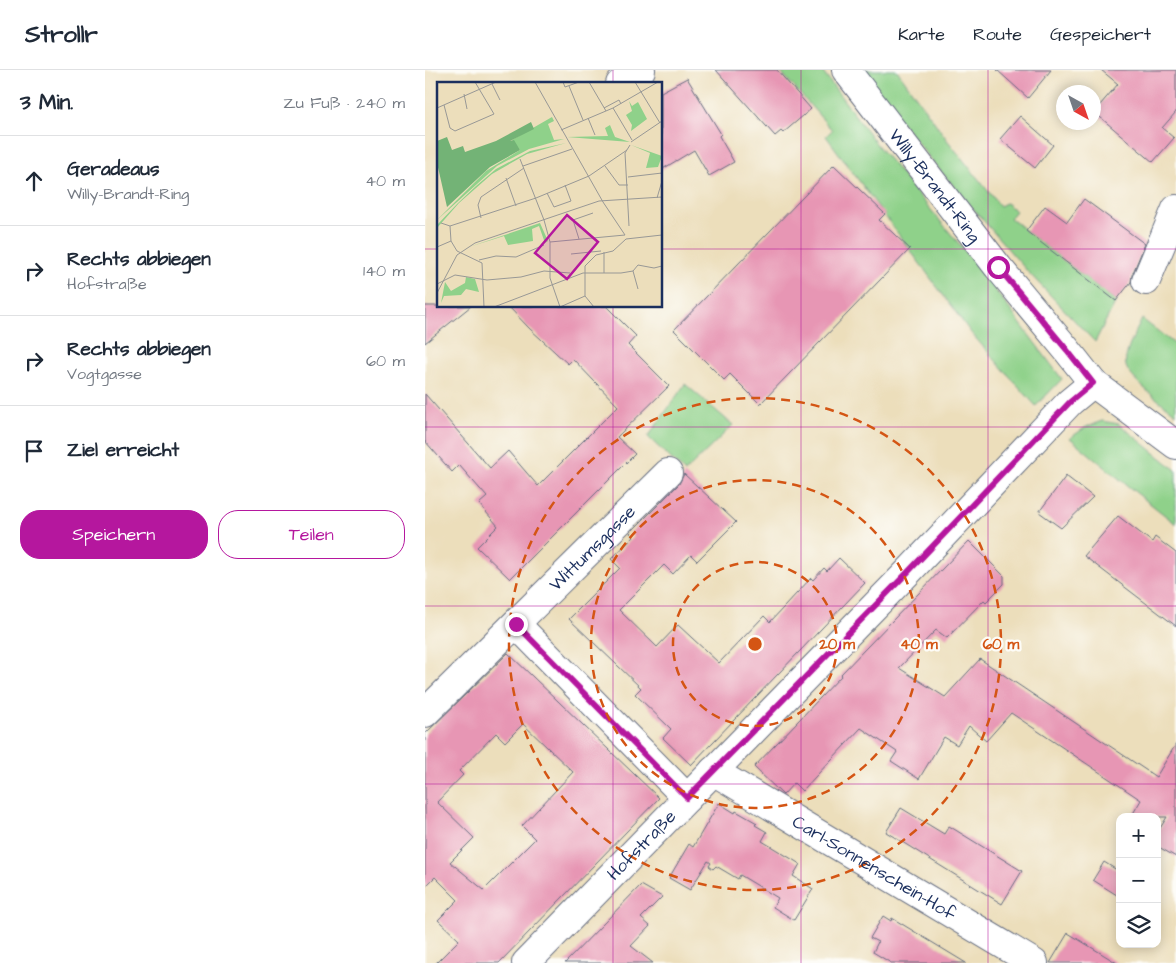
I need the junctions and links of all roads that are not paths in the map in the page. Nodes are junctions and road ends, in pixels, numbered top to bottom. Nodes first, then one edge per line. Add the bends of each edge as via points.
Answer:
1 (641, 70) edge
2 (846, 70) edge
3 (623, 82) edge
4 (1176, 209) edge
5 (1146, 281) dead end
6 (1093, 383) junction
7 (1176, 445) edge
8 (668, 473) dead end
9 (516, 624) junction
10 (425, 713) edge
11 (713, 771) junction
12 (687, 798) junction
13 (526, 963) edge
14 (1034, 963) edge

1 - 3 street
2 - 6 street, Willy-Brandt-Ring via 998,267
4 - 5 street
6 - 7 street, Willy-Brandt-Ring
6 - 11 street, Hofstraße via 1070,402
8 - 9 street, Wittumsgasse
9 - 10 street, Wittumsgasse
9 - 12 street
11 - 12 street, Hofstraße
11 - 14 street, Carl-Sonnenschein-Hof
12 - 13 street, Hofstraße

